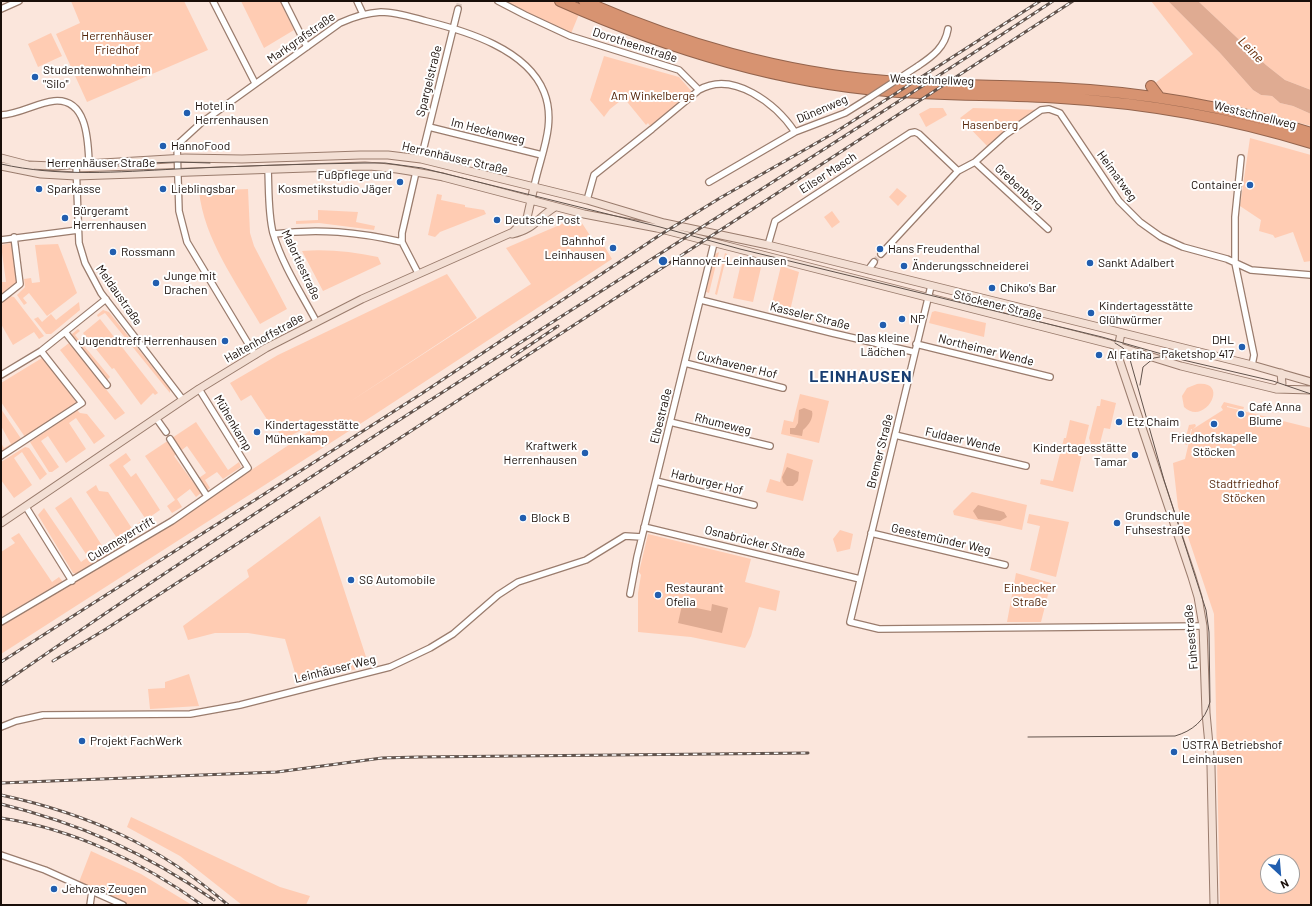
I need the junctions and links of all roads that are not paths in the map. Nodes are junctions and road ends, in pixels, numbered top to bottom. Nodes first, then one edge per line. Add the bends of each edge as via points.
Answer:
1 (19, 1) edge
2 (213, 1) edge
3 (284, 1) edge
4 (357, 1) edge
5 (498, 1) edge
6 (560, 1) edge
7 (584, 1) edge
8 (1, 9) edge
9 (458, 9) tunnel mouth
10 (363, 14) junction
11 (453, 28) junction
12 (948, 29) dead end
13 (307, 46) junction
14 (255, 84) junction
15 (1151, 86) dead end
16 (699, 90) junction
17 (1160, 98) junction
18 (1, 115) edge
19 (429, 127) junction
20 (795, 132) junction
21 (1311, 133) edge
22 (1311, 143) edge
23 (542, 155) junction
24 (1, 158) edge
25 (177, 158) junction
26 (1241, 158) dead end
27 (421, 159) junction
28 (89, 162) junction
29 (975, 162) junction
30 (76, 164) junction
31 (1, 166) edge
32 (268, 169) junction
33 (958, 171) junction
34 (416, 172) junction
35 (178, 173) junction
36 (76, 176) junction
37 (710, 182) dead end
38 (534, 187) junction
39 (531, 200) junction
40 (587, 200) junction
41 (555, 206) junction
42 (1048, 229) dead end
43 (78, 230) junction
44 (274, 234) junction
45 (508, 235) junction
46 (722, 235) joint
47 (14, 237) junction
48 (1, 240) edge
49 (402, 242) junction
50 (714, 243) junction
51 (768, 245) junction
52 (881, 254) tunnel mouth
53 (874, 262) tunnel mouth
54 (1235, 263) junction
55 (868, 270) junction
56 (418, 273) junction
57 (1311, 275) edge
58 (931, 286) junction
59 (1, 299) edge
60 (106, 299) junction
61 (928, 299) junction
62 (700, 300) junction
63 (316, 322) junction
64 (65, 332) junction
65 (1121, 333) junction
66 (916, 344) junction
67 (1118, 347) junction
68 (41, 351) junction
69 (914, 352) junction
70 (255, 354) junction
71 (685, 363) junction
72 (1252, 365) junction
73 (1281, 373) junction
74 (1, 375) edge
75 (1050, 377) dead end
76 (1311, 382) edge
77 (107, 385) dead end
78 (783, 388) dead end
79 (199, 389) junction
80 (1276, 389) junction
81 (1311, 390) edge
82 (183, 400) junction
83 (156, 418) junction
84 (670, 422) junction
85 (166, 432) dead end
86 (895, 435) junction
87 (170, 439) dead end
88 (770, 446) dead end
89 (1, 456) edge
90 (1026, 466) dead end
91 (248, 468) joint
92 (656, 481) junction
93 (207, 496) junction
94 (754, 505) dead end
95 (26, 507) junction
96 (1, 523) edge
97 (644, 527) junction
98 (871, 533) junction
99 (642, 538) junction
100 (1005, 565) dead end
101 (860, 579) junction
102 (72, 581) junction
103 (630, 594) dead end
104 (1, 622) edge
105 (1203, 626) junction
106 (1, 727) edge
107 (1, 855) edge
108 (92, 891) junction
109 (90, 905) edge
110 (123, 905) edge
111 (1214, 905) edge

1 - 8 street
2 - 14 street
3 - 13 street
4 - 10 street
5 - 16 street, Dorotheenstraße via 570,36 679,70
6 - 22 highway, Westschnellweg via 666,43 797,78 886,91 1058,98 1139,105 1225,120
7 - 17 highway, Westschnellweg via 634,22 710,47 768,62 828,73 885,81 1058,88
9 - 11 street, Spargelstraße
10 - 11 street, Markgrafstraße via 399,14
10 - 13 street, Markgrafstraße via 340,23
11 - 19 street, Spargelstraße
11 - 23 street, Markgrafstraße via 478,36 513,56 539,82 548,104 549,117
12 - 20 street, Dünenweg, bridge via 939,50 918,66 845,113
13 - 14 street, Markgrafstraße
14 - 25 street, Markgrafstraße via 180,141 177,145
15 - 17 highway
16 - 20 street via 713,84 724,83 749,91 766,103
16 - 40 street via 594,175
17 - 21 highway, Westschnellweg via 1226,111
18 - 28 street via 54,101 68,104 77,109 82,116 88,142
19 - 23 street, Im Heckenweg
19 - 27 street, Spargelstraße
20 - 37 street, Dünenweg
23 - 38 street, Markgrafstraße
24 - 30 street, Herrenhäuser Straße via 38,166
25 - 27 street, Herrenhäuser Straße via 388,155
25 - 28 street, Herrenhäuser Straße
25 - 35 street
26 - 54 street via 1235,217
27 - 38 street, Herrenhäuser Straße
28 - 30 street, Herrenhäuser Straße
29 - 33 street
29 - 42 street, Grebenberg
29 - 54 street, Heimatweg via 1005,135 1041,110 1049,109 1060,113 1115,195 1140,222 1171,242
30 - 36 street, Meldaustraße
31 - 36 street, Herrenhäuser Straße via 41,174
32 - 34 street, Herrenhäuser Straße via 365,166
32 - 35 street, Herrenhäuser Straße
32 - 44 street, Malortiestraße
33 - 51 street, Eilser Masch via 915,132 910,133 777,219 773,224
33 - 52 street
34 - 39 street, Herrenhäuser Straße
34 - 49 street
35 - 36 street, Herrenhäuser Straße
35 - 70 street via 180,211 189,245
36 - 43 street, Meldaustraße
38 - 39 street, Haltenhoffstraße
38 - 40 street, Herrenhäuser Straße
39 - 41 street, Herrenhäuser Straße
39 - 45 street, Haltenhoffstraße via 525,221
40 - 46 street, Herrenhäuser Straße via 644,218
41 - 45 street via 530,228
41 - 50 street, Herrenhäuser Straße
43 - 47 street
43 - 60 street, Meldaustraße via 85,263
44 - 49 street via 318,230 345,231
44 - 63 street, Malortiestraße via 287,266
45 - 56 street, Haltenhoffstraße
46 - 51 street, Stöckener Straße
47 - 48 street
47 - 59 street via 20,284
49 - 56 street
50 - 61 street, Stöckener Straße
50 - 62 street, Elbestraße
51 - 55 street, Stöckener Straße
53 - 55 street
54 - 57 street, Heimatweg via 1251,270
54 - 72 street via 1254,355
55 - 58 street, Stöckener Straße
56 - 63 street, Haltenhoffstraße
58 - 61 street, Bremer Straße
58 - 65 street, Stöckener Straße
60 - 64 street
60 - 82 street, Meldaustraße
61 - 66 street, Bremer Straße
61 - 67 street, Stöckener Straße
62 - 69 street, Kasseler Straße
62 - 71 street, Elbestraße
63 - 70 street, Haltenhoffstraße
64 - 68 street
64 - 77 street
65 - 67 street, Fuhsestraße
65 - 72 street, Stöckener Straße
66 - 69 street, Bremer Straße
66 - 75 street, Northeimer Wende
67 - 80 street, Stöckener Straße via 1181,366
67 - 105 street, Fuhsestraße via 1117,353 1133,405 1198,597
68 - 74 street
68 - 89 street via 82,403
69 - 86 street, Bremer Straße
70 - 79 street, Haltenhoffstraße
71 - 78 street, Cuxhavener Hof
71 - 84 street, Elbestraße
72 - 73 street, Stöckener Straße
73 - 76 street, Stöckener Straße
73 - 80 street via 1282,384
79 - 82 street, Haltenhoffstraße
79 - 91 street, Mühenkamp
80 - 81 street, Stöckener Straße
82 - 83 street, Haltenhoffstraße
83 - 85 street
83 - 95 street, Haltenhoffstraße
84 - 88 street, Rhumeweg
84 - 92 street, Elbestraße
86 - 90 street, Fuldaer Wende
86 - 98 street, Bremer Straße
87 - 93 street
91 - 93 street, Culemeyertrift
92 - 94 street, Harburger Hof
92 - 97 street, Elbestraße
93 - 102 street, Culemeyertrift via 172,521
95 - 96 street, Haltenhoffstraße
95 - 102 street
97 - 99 street, Elbestraße
97 - 101 street, Osnabrücker Straße
98 - 100 street, Geestemünder Weg
98 - 101 street, Bremer Straße
99 - 103 street, Elbestraße
99 - 106 street, Leinhäuser Weg via 625,536 594,556 518,582 498,595 447,638 390,667 240,705 190,714 43,716 16,721
101 - 105 street, Bremer Straße via 850,622 879,629
102 - 104 street, Culemeyertrift
105 - 111 street, Fuhsestraße via 1211,766
107 - 108 street via 45,870
108 - 109 street
108 - 110 street

